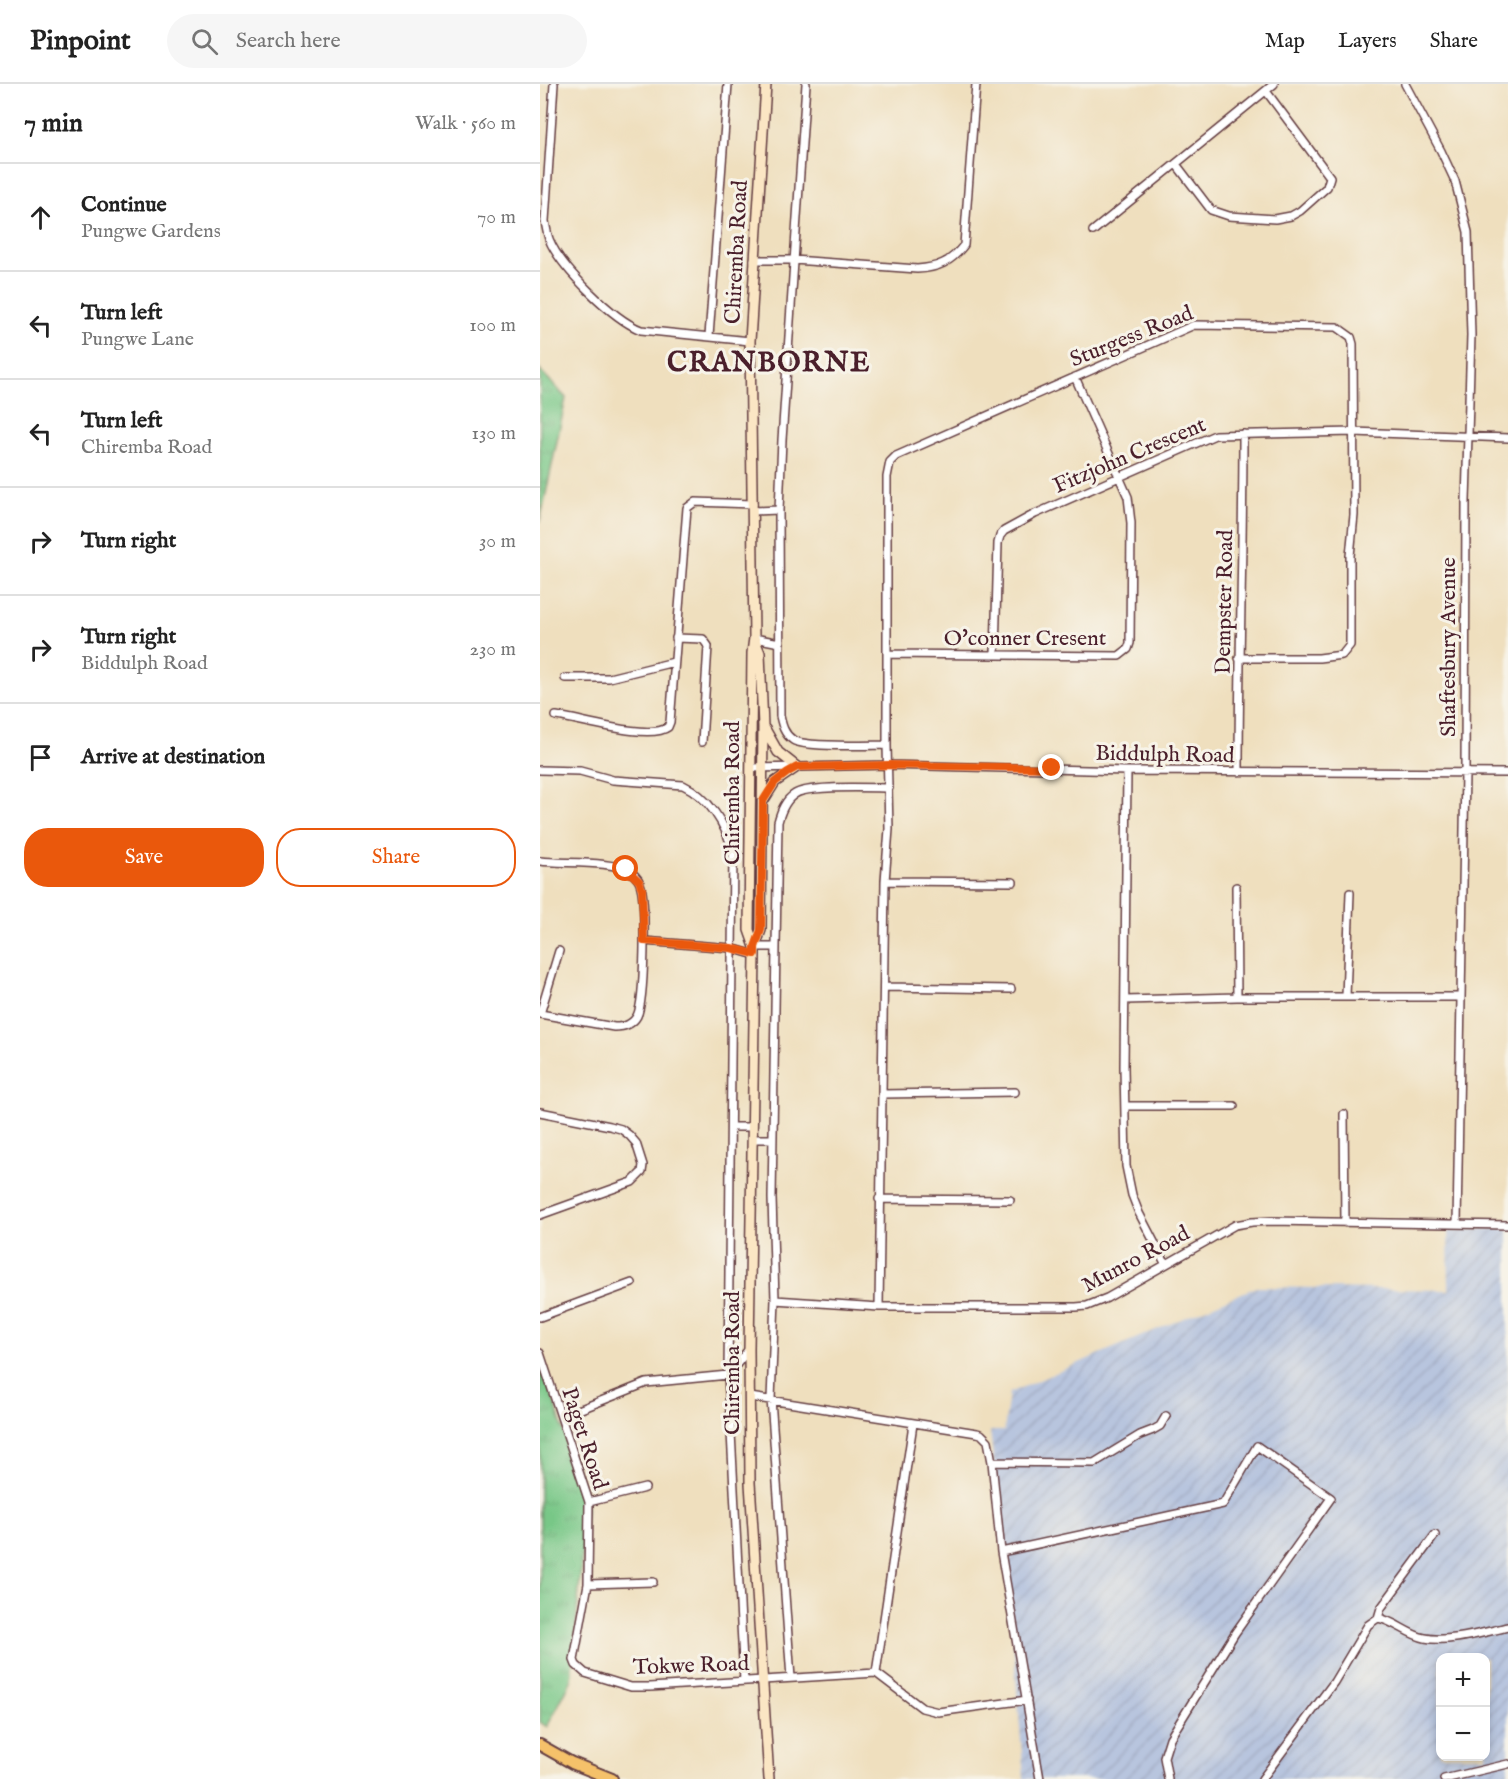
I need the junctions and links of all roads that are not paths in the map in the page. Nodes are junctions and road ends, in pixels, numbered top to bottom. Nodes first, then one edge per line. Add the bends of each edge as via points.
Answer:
1 (554, 84) edge
2 (728, 84) edge
3 (766, 84) edge
4 (806, 84) edge
5 (976, 84) edge
6 (1274, 84) edge
7 (1405, 84) edge
8 (1266, 91) junction
9 (1176, 164) junction
10 (1093, 231) dead end
11 (754, 260) junction
12 (794, 260) junction
13 (709, 336) junction
14 (750, 341) junction
15 (1075, 377) junction
16 (1354, 432) junction
17 (1243, 434) junction
18 (1468, 437) junction
19 (1508, 438) edge
20 (1120, 478) junction
21 (753, 508) junction
22 (779, 510) junction
23 (676, 638) junction
24 (754, 638) junction
25 (780, 643) junction
26 (887, 654) junction
27 (995, 654) junction
28 (1239, 658) junction
29 (674, 662) junction
30 (565, 678) dead end
31 (556, 716) dead end
32 (764, 727) junction
33 (702, 742) dead end
34 (887, 745) junction
35 (889, 765) junction
36 (762, 767) junction
37 (797, 767) junction
38 (751, 768) junction
39 (540, 770) edge
40 (1127, 771) junction
41 (1239, 772) junction
42 (1465, 773) junction
43 (1508, 773) edge
44 (889, 788) junction
45 (763, 801) junction
46 (540, 861) edge
47 (885, 881) junction
48 (1013, 882) dead end
49 (1236, 887) dead end
50 (1350, 893) dead end
51 (644, 941) junction
52 (776, 947) junction
53 (731, 948) junction
54 (560, 951) dead end
55 (755, 951) junction
56 (885, 987) junction
57 (1011, 989) dead end
58 (1346, 996) junction
59 (1237, 997) junction
60 (1461, 997) junction
61 (1126, 1000) junction
62 (540, 1014) edge
63 (1015, 1092) dead end
64 (883, 1094) junction
65 (1126, 1106) junction
66 (1234, 1106) dead end
67 (540, 1112) edge
68 (1344, 1114) dead end
69 (731, 1127) junction
70 (752, 1128) junction
71 (752, 1139) junction
72 (774, 1139) junction
73 (879, 1199) junction
74 (1010, 1200) dead end
75 (540, 1215) edge
76 (1346, 1223) junction
77 (1457, 1224) junction
78 (1508, 1225) edge
79 (1165, 1263) junction
80 (632, 1283) dead end
81 (775, 1300) junction
82 (879, 1306) junction
83 (540, 1317) edge
84 (749, 1349) junction
85 (540, 1353) edge
86 (728, 1375) junction
87 (750, 1397) junction
88 (771, 1399) junction
89 (1166, 1416) dead end
90 (561, 1417) junction
91 (914, 1424) junction
92 (992, 1462) junction
93 (645, 1488) dead end
94 (589, 1502) junction
95 (1435, 1535) dead end
96 (1001, 1552) junction
97 (653, 1581) dead end
98 (588, 1584) junction
99 (1378, 1618) junction
100 (1508, 1627) edge
101 (876, 1672) junction
102 (585, 1673) joint
103 (791, 1678) junction
104 (764, 1680) junction
105 (744, 1681) junction
106 (1027, 1700) junction
107 (540, 1745) edge
108 (1508, 1764) edge
109 (612, 1779) edge
110 (770, 1779) edge
111 (1040, 1779) edge
112 (1168, 1779) edge
113 (1262, 1779) edge
114 (1444, 1779) edge

1 - 13 street via 545,221 554,248 599,301 628,325 651,332
2 - 13 street
3 - 11 main road, Chiremba Road
4 - 12 street
5 - 12 street via 964,245 955,256 933,268 917,269
6 - 8 street
7 - 18 street, Shaftesbury Avenue via 1455,181 1468,232
8 - 9 street
8 - 9 street via 1330,177 1327,188 1300,211 1275,219 1216,213
9 - 10 street
11 - 12 street
11 - 14 main road, Chiremba Road
12 - 22 street
13 - 14 street
14 - 21 main road, Chiremba Road
15 - 16 street, Sturgess Road via 1194,325 1338,327 1351,337 1353,344
15 - 20 street, O'conner Cresent
15 - 26 street, Sturgess Road via 890,462
16 - 17 street, Fitzjohn Crescent
16 - 18 street, Fitzjohn Crescent
16 - 28 street, Sturgess Road via 1350,645 1342,655 1319,658
17 - 20 street, Fitzjohn Crescent via 1215,435
17 - 28 street, Dempster Road
18 - 19 street, Fitzjohn Crescent
18 - 42 street, Shaftesbury Avenue
20 - 27 street, Fitzjohn Crescent via 1035,514 1000,536
20 - 27 street, O'conner Cresent via 1128,497 1131,523 1128,649 1119,656
21 - 22 street
21 - 23 street via 694,502 687,508
21 - 24 main road, Chiremba Road
22 - 25 street
23 - 29 street
23 - 33 street via 703,639 708,646
24 - 25 street
24 - 32 main road, Chiremba Road via 760,653
24 - 38 main road, Chiremba Road
25 - 34 street via 780,716 787,735 801,744
26 - 27 street, O'conner Cresent
26 - 34 street, Sturgess Road
28 - 41 street, Dempster Road
29 - 30 street via 609,678
29 - 31 street via 670,722 664,731 616,729
32 - 36 main road, Chiremba Road
32 - 37 main road via 778,752
34 - 35 street, Sturgess Road
35 - 37 street, Biddulph Road
35 - 40 street, Biddulph Road
35 - 44 street, Sturgess Road
36 - 37 street, Biddulph Road
36 - 38 street, Biddulph Road
36 - 45 main road, Chiremba Road
37 - 45 main road via 781,776
38 - 55 main road, Chiremba Road via 749,930
39 - 53 street, Chiremba Road via 580,771 613,780 692,789 724,826 733,852
40 - 41 street, Biddulph Road
40 - 61 street
41 - 42 street, Biddulph Road
42 - 43 street, Biddulph Road
42 - 60 street, Shaftesbury Avenue
44 - 47 street, Sturgess Road
44 - 52 street via 802,790 789,799 778,822
45 - 55 main road, Chiremba Road via 761,930
46 - 51 street via 617,866 634,874 642,889
47 - 48 street
47 - 56 street, Sturgess Road
49 - 59 street
50 - 58 street
51 - 53 street
51 - 62 street via 640,1008 631,1023 614,1027
52 - 55 street
52 - 72 street
53 - 55 street
53 - 69 street, Chiremba Road
54 - 62 street
55 - 70 main road, Chiremba Road
56 - 57 street
56 - 64 street, Sturgess Road
58 - 59 street
58 - 60 street
59 - 61 street
60 - 77 street, Shaftesbury Avenue
61 - 65 street
63 - 64 street
64 - 73 street, Sturgess Road
65 - 66 street
65 - 79 street via 1125,1156 1132,1195
67 - 75 street via 621,1129 636,1143 643,1164 638,1178 627,1185
68 - 76 street
69 - 70 street
69 - 86 street, Chiremba Road
70 - 71 main road, Chiremba Road
71 - 72 street
71 - 84 main road, Chiremba Road
72 - 81 street
73 - 74 street
73 - 82 street, Sturgess Road
76 - 77 street, Munro Road
76 - 79 street, Munro Road via 1242,1223
77 - 78 street, Munro Road
79 - 82 street, Munro Road via 1087,1306
80 - 83 street
81 - 82 street, Munro Road
81 - 88 street
84 - 86 street
84 - 87 main road, Chiremba Road
85 - 90 street, Paget Road
86 - 90 street via 646,1383
86 - 105 street, Chiremba Road
87 - 88 street
87 - 104 main road, Chiremba Road via 750,1483
88 - 91 street
88 - 103 street
89 - 92 street via 1160,1426 1094,1463
90 - 94 street, Paget Road
91 - 92 street via 981,1434 988,1441
91 - 101 street
92 - 96 street
93 - 94 street
94 - 98 street, Paget Road
95 - 99 street
96 - 106 street
96 - 112 street via 1223,1504 1257,1446 1331,1498 1235,1633 1170,1738 1164,1757
97 - 98 street
98 - 102 street, Paget Road via 574,1652 576,1665
99 - 100 street via 1425,1638
99 - 113 street via 1368,1625 1334,1682
101 - 103 street, Tokwe Road
101 - 106 street via 922,1708 938,1712
102 - 105 street, Tokwe Road via 631,1687
103 - 104 street, Tokwe Road
104 - 105 street, Tokwe Road
104 - 110 main road, Chiremba Road
106 - 111 street
107 - 109 main road
108 - 114 street

